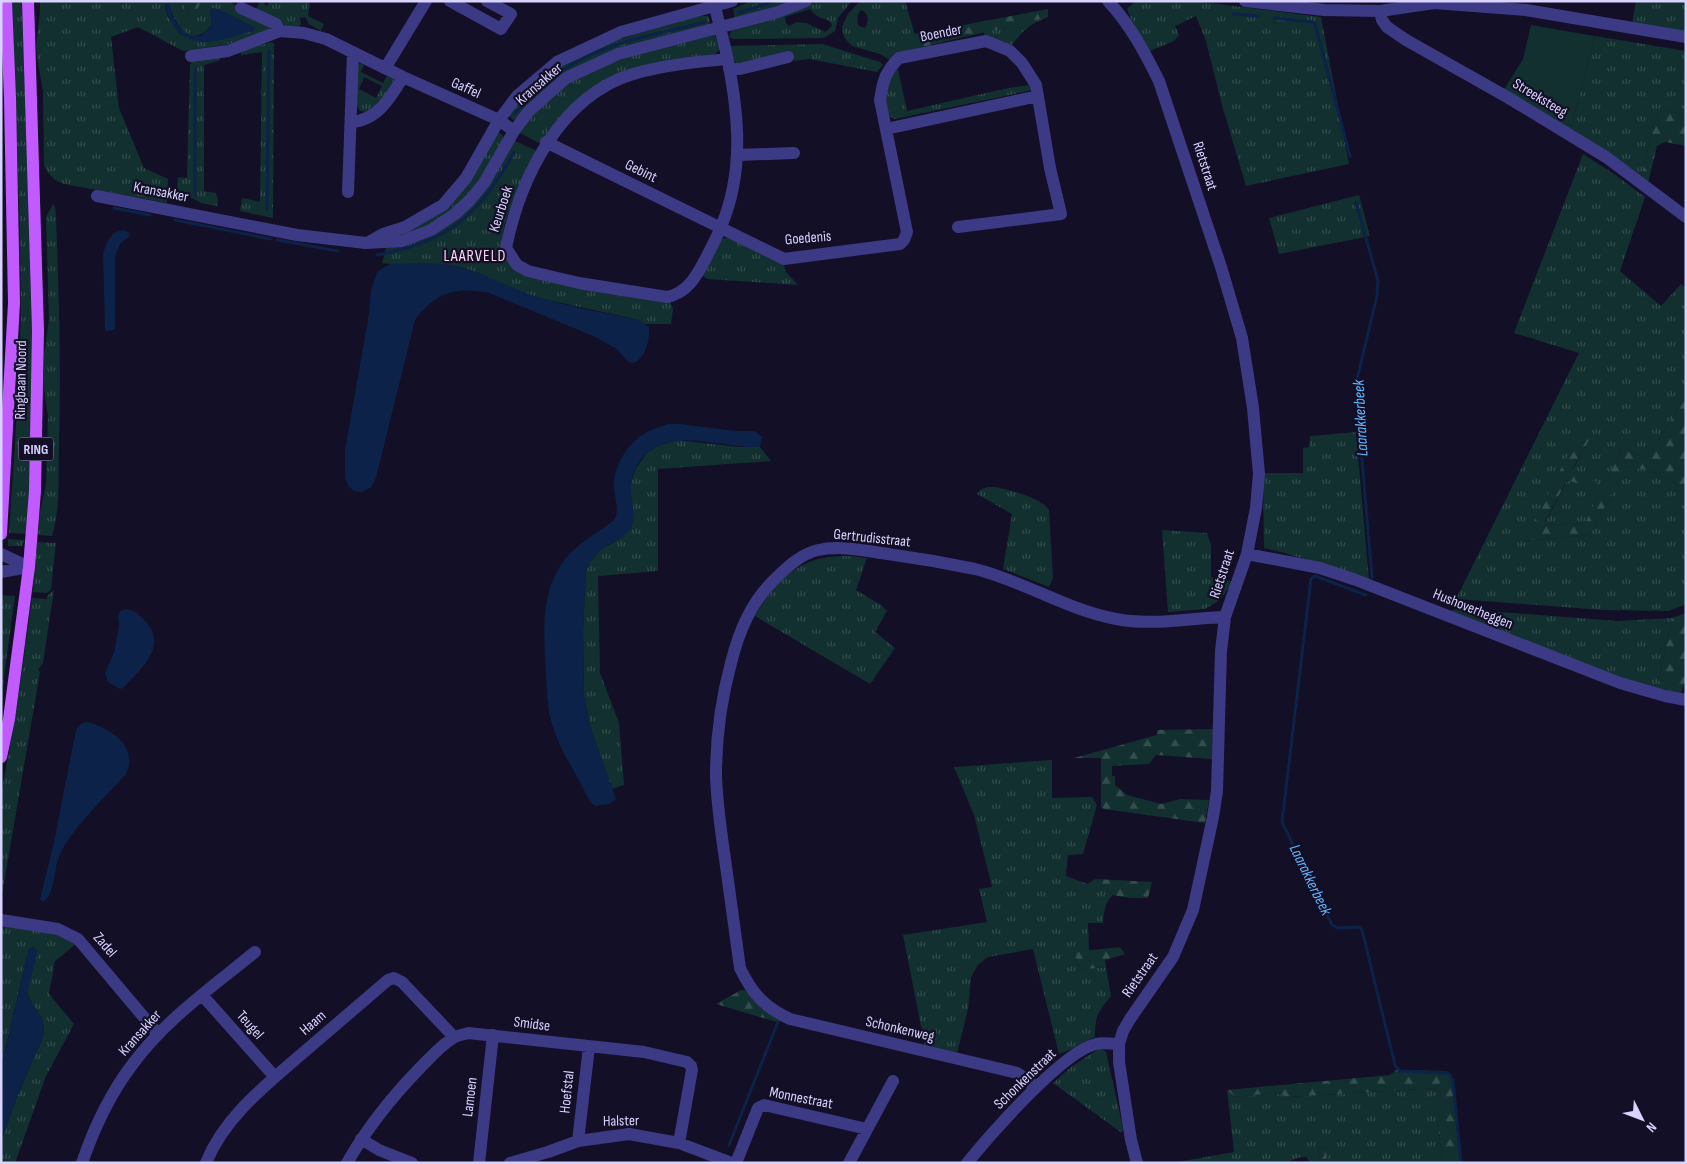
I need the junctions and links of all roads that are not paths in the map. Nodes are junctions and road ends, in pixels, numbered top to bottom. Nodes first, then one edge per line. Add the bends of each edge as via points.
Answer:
1 (6, 1) edge
2 (28, 1) edge
3 (426, 1) edge
4 (450, 1) edge
5 (487, 1) edge
6 (732, 1) edge
7 (806, 1) edge
8 (1245, 1) edge
9 (1114, 3) edge
10 (715, 4) edge
11 (241, 8) dead end
12 (1380, 10) junction
13 (718, 27) junction
14 (280, 31) junction
15 (1686, 37) edge
16 (353, 52) junction
17 (191, 56) dead end
18 (788, 57) dead end
19 (728, 64) junction
20 (386, 67) junction
21 (403, 77) junction
22 (1038, 96) junction
23 (499, 120) junction
24 (351, 122) junction
25 (886, 129) junction
26 (514, 130) junction
27 (546, 142) junction
28 (794, 153) dead end
29 (738, 154) junction
30 (348, 192) dead end
31 (97, 196) dead end
32 (1686, 217) edge
33 (958, 227) dead end
34 (721, 228) junction
35 (904, 240) joint
36 (366, 243) junction
37 (1, 534) edge
38 (1, 554) edge
39 (1247, 554) junction
40 (29, 567) junction
41 (1, 572) edge
42 (1225, 618) junction
43 (1686, 700) edge
44 (1, 757) edge
45 (1, 920) edge
46 (255, 952) dead end
47 (202, 995) junction
48 (758, 999) joint
49 (158, 1034) junction
50 (493, 1035) junction
51 (454, 1037) junction
52 (1119, 1044) junction
53 (589, 1047) junction
54 (275, 1077) junction
55 (893, 1081) dead end
56 (1035, 1088) junction
57 (867, 1129) junction
58 (361, 1139) junction
59 (578, 1140) junction
60 (679, 1143) junction
61 (82, 1163) edge
62 (206, 1163) edge
63 (348, 1163) edge
64 (412, 1163) edge
65 (478, 1163) edge
66 (510, 1163) edge
67 (732, 1163) edge
68 (736, 1163) edge
69 (849, 1163) edge
70 (967, 1163) edge
71 (1137, 1163) edge

1 - 37 main road, Ringbaan Noord / RING via 14,303
2 - 40 main road, Ringbaan Noord / RING via 38,331 35,491
3 - 20 street
4 - 5 street via 501,28 511,14
6 - 10 street, Kransakker
7 - 13 street, Kransakker via 778,12
8 - 12 street via 1324,10
9 - 39 street, Rietstraat via 1159,81 1242,338 1259,474
10 - 13 street, Keurboek
10 - 23 street, Kransakker via 621,32 557,62 517,96
11 - 14 street via 276,24
12 - 15 street via 1434,3 1526,10
12 - 32 street, Streeksteeg via 1387,27 1406,40 1606,157
13 - 19 street, Keurboek
13 - 26 street, Kransakker via 618,54 566,78 528,112
14 - 16 street, Gaffel via 304,32
14 - 17 street, Gaffel via 228,51
16 - 20 street, Gaffel
16 - 24 street
18 - 19 street, Keurboek via 740,68
19 - 27 street, Keurboek via 672,65 632,74 601,88 578,107
19 - 29 street, Keurboek via 735,104
20 - 21 street, Gaffel
21 - 23 street, Gaffel
21 - 24 street via 382,107 367,118
22 - 25 street
22 - 25 street, Boender via 1036,85 1022,63 1010,51 986,41 899,58 883,79 880,100
22 - 33 street, Boender via 1061,214
23 - 26 street, Gaffel
23 - 36 street, Kransakker via 466,178 443,204 405,227
24 - 30 street
25 - 35 street, Boender via 907,232
26 - 36 street, Kransakker via 484,183 455,214 431,230 402,241
27 - 34 street, Gebint
27 - 34 street, Keurboek via 531,170 510,225 506,248 517,265 579,283 678,295 698,272
28 - 29 street
29 - 34 street, Keurboek via 734,184
31 - 36 street, Kransakker via 275,232
34 - 35 street, Goedenis via 784,259 900,244
38 - 40 street
39 - 42 street, Rietstraat
39 - 43 street, Hushoverheggen via 1320,568 1620,683
40 - 41 street
40 - 44 main road, Ringbaan Noord / RING
42 - 48 street, Gertrudisstraat via 1173,622 1116,619 1092,614 977,570 854,549 819,550 804,555 784,570 767,586 741,630 724,689 718,734 718,806 740,968
42 - 52 street, Rietstraat via 1216,791 1193,910 1173,957 1130,1019
45 - 49 street, Zadel via 58,929 78,939
46 - 47 street, Kransakker
47 - 49 street, Kransakker
47 - 54 street, Teugel
48 - 56 street, Schonkenweg via 790,1019 1017,1073
49 - 61 street, Kransakker via 109,1100
50 - 51 street, Smidse
50 - 53 street, Smidse
50 - 65 street, Lamoen
51 - 54 street, Haam via 402,982 394,978
51 - 58 street via 403,1085
52 - 56 street, Schonkenstraat via 1088,1046
52 - 71 street, Rietstraat via 1119,1062
53 - 59 street, Hoefstal
53 - 60 street, Smidse via 644,1052 687,1062 691,1066
54 - 62 street, Haam via 235,1116 214,1145
55 - 57 street
56 - 70 street, Schonkenstraat
57 - 68 street, Monnestraat via 764,1105 758,1108
57 - 69 street
58 - 63 street
58 - 64 street
59 - 60 street, Halster via 630,1134
59 - 66 street, Halster
60 - 67 street, Halster

